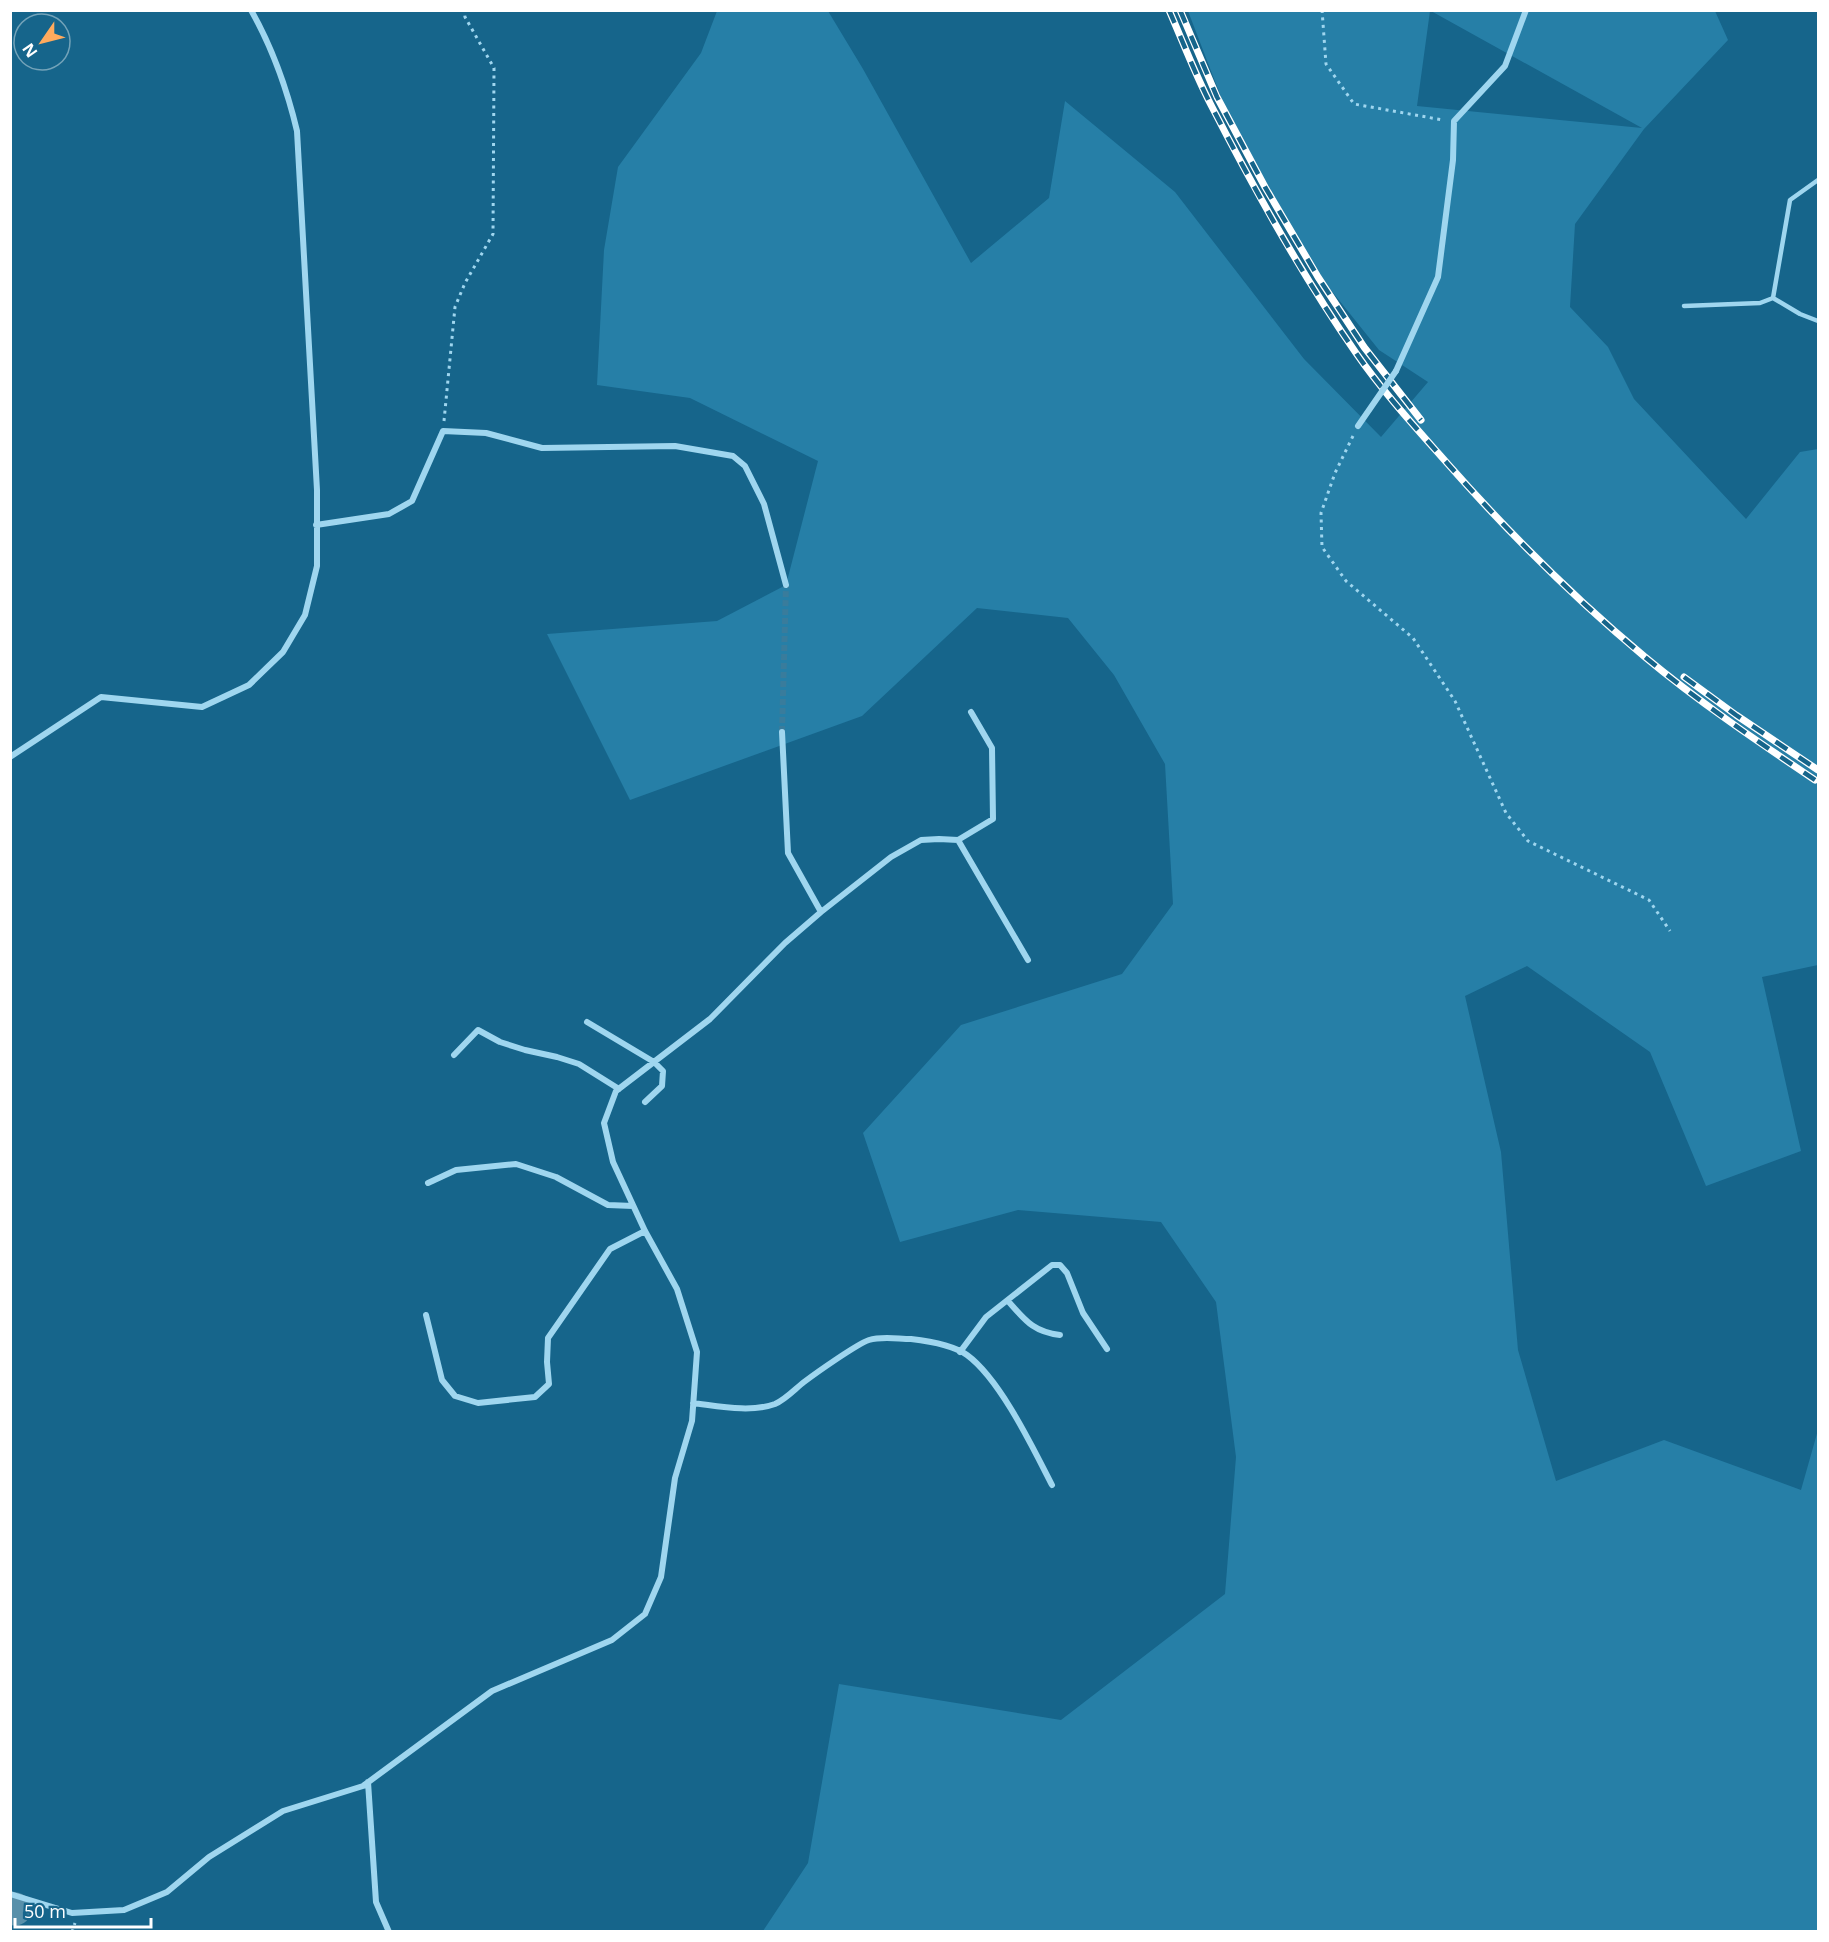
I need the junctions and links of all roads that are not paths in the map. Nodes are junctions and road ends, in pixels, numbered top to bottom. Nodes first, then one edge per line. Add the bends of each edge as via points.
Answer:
1 (252, 10) edge
2 (1526, 10) edge
3 (1818, 180) edge
4 (1773, 298) junction
5 (1684, 306) dead end
6 (1818, 321) edge
7 (1358, 426) road end
8 (316, 525) junction
9 (786, 585) tunnel mouth
10 (971, 712) dead end
11 (782, 732) tunnel mouth
12 (10, 757) edge
13 (958, 840) junction
14 (821, 912) junction
15 (1028, 960) dead end
16 (587, 1022) dead end
17 (454, 1055) dead end
18 (654, 1062) junction
19 (619, 1089) junction
20 (645, 1102) dead end
21 (428, 1184) dead end
22 (633, 1206) junction
23 (645, 1231) junction
24 (1008, 1301) junction
25 (426, 1315) dead end
26 (1060, 1335) dead end
27 (1107, 1349) dead end
28 (960, 1352) junction
29 (693, 1403) junction
30 (1052, 1485) dead end
31 (368, 1782) junction
32 (10, 1894) edge
33 (389, 1932) edge

1 - 8 street via 287,91 297,131
2 - 7 street, bridge via 1505,66 1454,121 1438,277 1396,371
3 - 4 lane via 1790,200
4 - 5 lane via 1760,303
4 - 6 lane
8 - 9 street via 389,513 412,501 443,431 486,433 542,448 675,446 733,456 746,465 764,504
8 - 12 street via 317,566 305,615 283,652 249,685 202,707 101,697
10 - 13 street via 992,748 993,819
11 - 14 street via 788,853
13 - 14 street via 921,840 891,857
13 - 15 street
14 - 18 street via 710,1019
16 - 18 street
17 - 19 street via 478,1030 500,1042 579,1064
18 - 19 street
18 - 20 street via 663,1071 662,1086
19 - 22 street via 604,1123 613,1162
21 - 22 street via 456,1170 516,1164 556,1177 608,1205
22 - 23 street
23 - 25 street via 610,1249 548,1338 549,1384 535,1397 478,1403 455,1396 442,1380
23 - 29 street via 677,1289 697,1352
24 - 26 street via 1044,1334
24 - 27 street via 1052,1265 1060,1265 1083,1313
24 - 28 street via 986,1317
28 - 29 street via 916,1340 869,1340 776,1403 735,1407
28 - 30 street via 980,1367 1004,1398
29 - 31 street via 692,1421 675,1478 661,1577 645,1614 612,1640 492,1690
31 - 32 street via 283,1811 209,1857 167,1892 124,1910 72,1913
31 - 33 street via 376,1902

